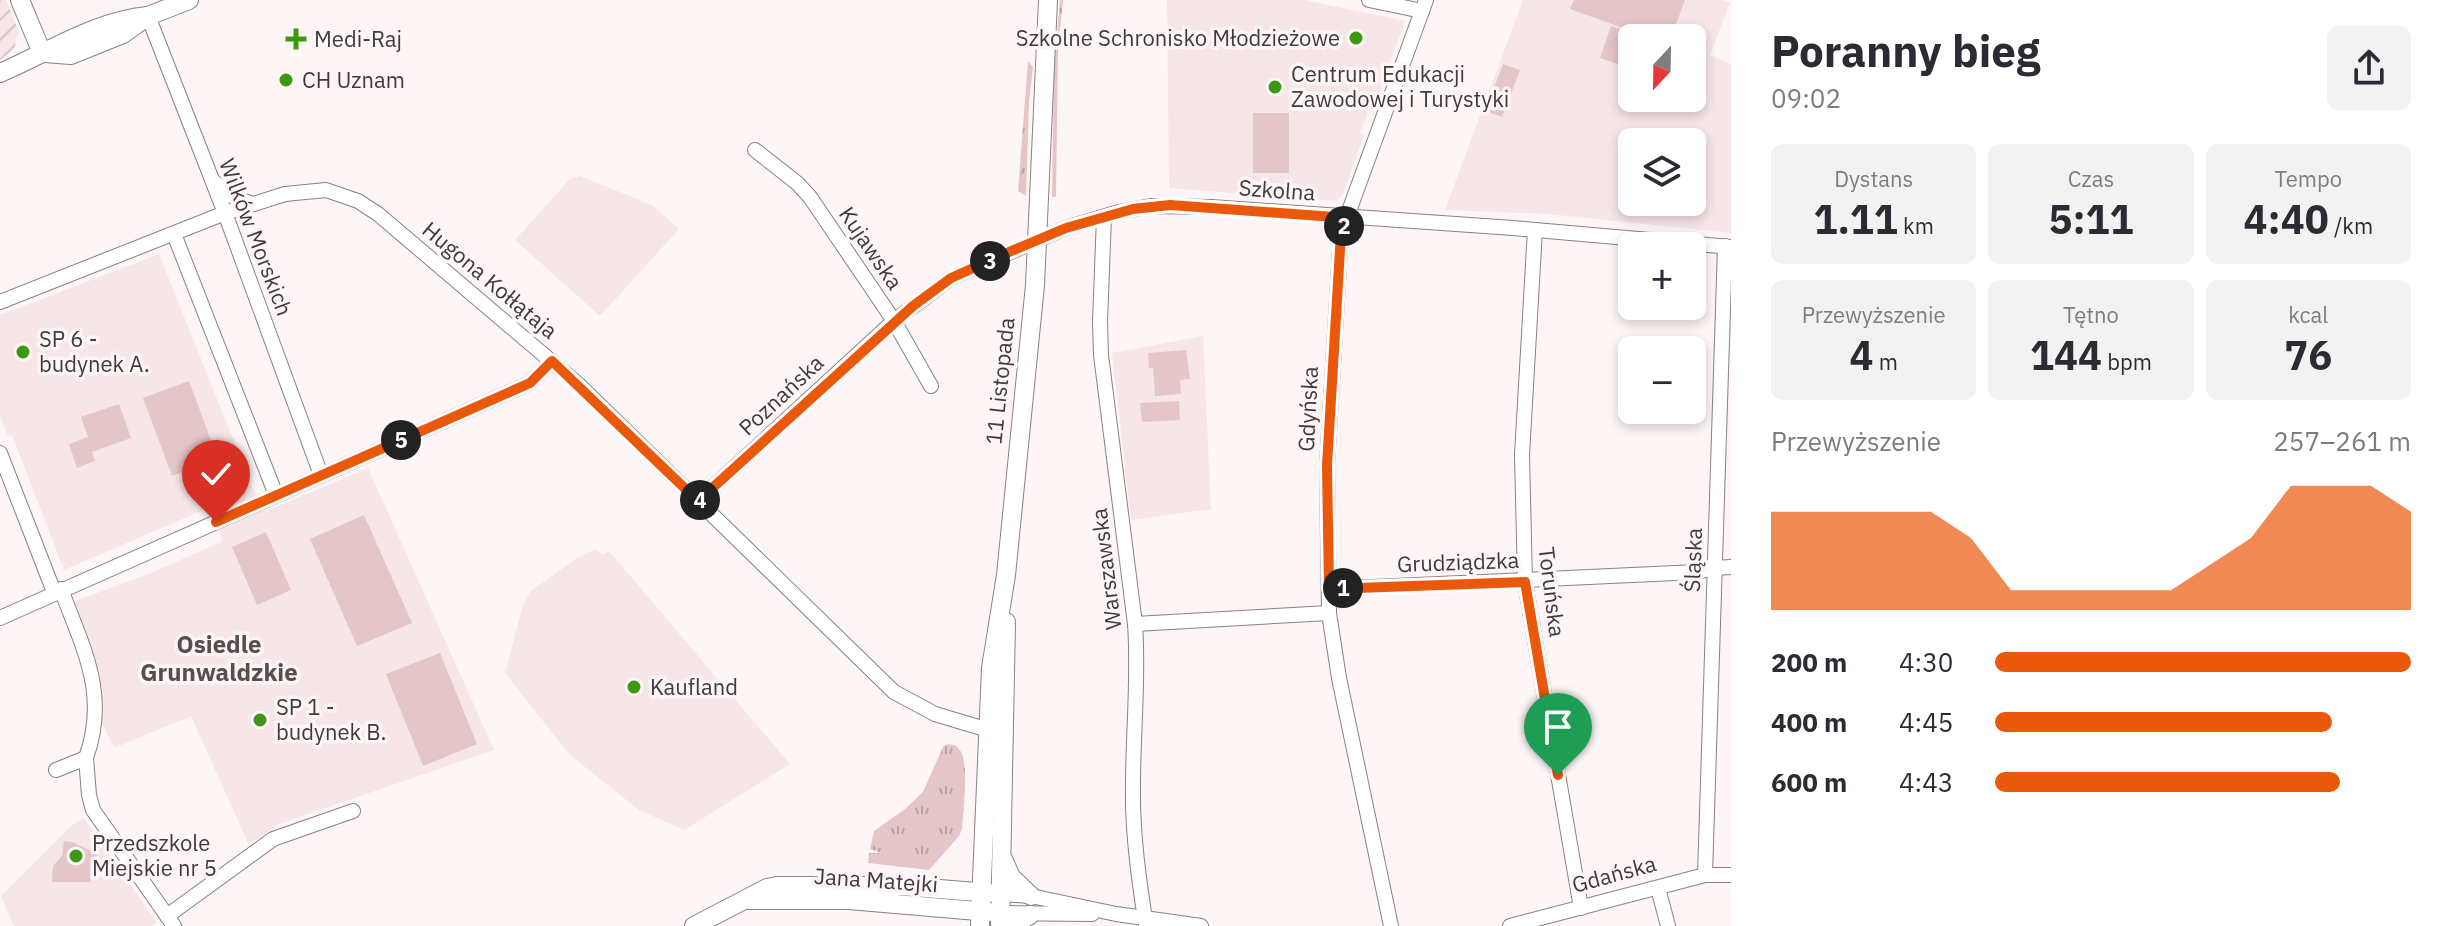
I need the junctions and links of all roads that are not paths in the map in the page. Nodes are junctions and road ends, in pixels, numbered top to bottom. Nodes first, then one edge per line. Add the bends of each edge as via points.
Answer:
1 (20, 0) edge
2 (189, 0) edge
3 (1048, 0) edge
4 (1369, 0) edge
5 (1424, 6) edge
6 (148, 16) junction
7 (42, 53) junction
8 (0, 73) edge
9 (755, 150) dead end
10 (211, 179) junction
11 (253, 204) junction
12 (225, 213) junction
13 (1104, 217) junction
14 (1348, 218) junction
15 (1535, 230) junction
16 (174, 234) junction
17 (1037, 241) junction
18 (1728, 246) edge
19 (0, 302) edge
20 (894, 321) junction
21 (552, 361) junction
22 (931, 386) dead end
23 (0, 453) edge
24 (321, 475) junction
25 (276, 495) junction
26 (698, 501) junction
27 (1731, 567) edge
28 (1714, 568) junction
29 (1525, 582) junction
30 (1329, 589) junction
31 (58, 591) junction
32 (1329, 613) junction
33 (0, 618) edge
34 (1135, 624) junction
35 (996, 732) junction
36 (87, 755) junction
37 (56, 770) dead end
38 (353, 811) dead end
39 (983, 855) junction
40 (1003, 856) junction
41 (1705, 875) junction
42 (1731, 875) edge
43 (1658, 888) junction
44 (950, 889) junction
45 (981, 892) junction
46 (1001, 894) junction
47 (749, 900) junction
48 (1031, 905) junction
49 (1581, 908) junction
50 (977, 921) edge
51 (168, 922) edge
52 (1004, 922) edge
53 (1146, 922) edge
54 (694, 926) edge
55 (1201, 926) edge
56 (1391, 926) edge
57 (1510, 926) edge
58 (1668, 926) edge

1 - 7 street
2 - 6 street
3 - 17 street, 11 Listopada
4 - 5 street
5 - 14 street, Gdyńska
6 - 7 street via 123,34 71,55
6 - 10 street, Wilków Morskich
7 - 8 street
9 - 20 street, Kujawska via 810,197
10 - 11 street via 231,196
10 - 12 street, Wilków Morskich
11 - 12 street, Hugona Kołłątaja
11 - 21 street, Hugona Kołłątaja via 315,190 358,201
12 - 16 street, Hugona Kołłątaja
12 - 24 street, Wilków Morskich
13 - 14 street, Szkolna via 1170,205
13 - 17 street, Szkolna
13 - 34 street, Warszawska via 1101,355
14 - 15 street, Szkolna
14 - 30 street, Gdyńska via 1341,233 1327,465
15 - 18 street, Szkolna
15 - 29 street, Toruńska via 1522,455
16 - 19 street, Hugona Kołłątaja
16 - 25 street
17 - 20 street, Szkolna via 951,278
17 - 35 street, 11 Listopada via 1006,575 994,648
18 - 28 street, Śląska
20 - 22 street, Kujawska
20 - 26 street, Poznańska
21 - 24 street via 530,383
21 - 26 street, Hugona Kołłątaja
23 - 31 street
24 - 25 street
25 - 31 street
26 - 35 street, Hugona Kołłątaja via 894,692 935,714
27 - 28 street, Grudziądzka
28 - 29 street, Grudziądzka
28 - 41 street, Śląska
29 - 30 street, Grudziądzka
29 - 49 street, Toruńska
30 - 32 street, Gdyńska
31 - 33 street
31 - 36 street via 94,677 95,721
32 - 34 street
32 - 56 street, Gdyńska
34 - 53 street, Warszawska via 1133,811
35 - 39 street, 11 Listopada
35 - 40 street, 11 Listopada
36 - 37 street
36 - 51 street via 93,810
38 - 51 street via 273,839
39 - 44 street via 967,881
39 - 45 street, 11 Listopada
40 - 46 street, 11 Listopada
40 - 48 street
41 - 42 street, Gdańska
41 - 43 street, Gdańska
43 - 49 street, Gdańska
43 - 58 street
44 - 45 street, Jana Matejki
44 - 47 street, Jana Matejki via 789,885 767,888
45 - 46 street
45 - 50 street, 11 Listopada
46 - 48 street
46 - 52 street, 11 Listopada
47 - 50 street, Jana Matejki via 849,900 949,910
47 - 54 street, Jana Matejki
48 - 52 street
48 - 53 street
49 - 57 street, Gdańska
50 - 52 street
53 - 55 street

